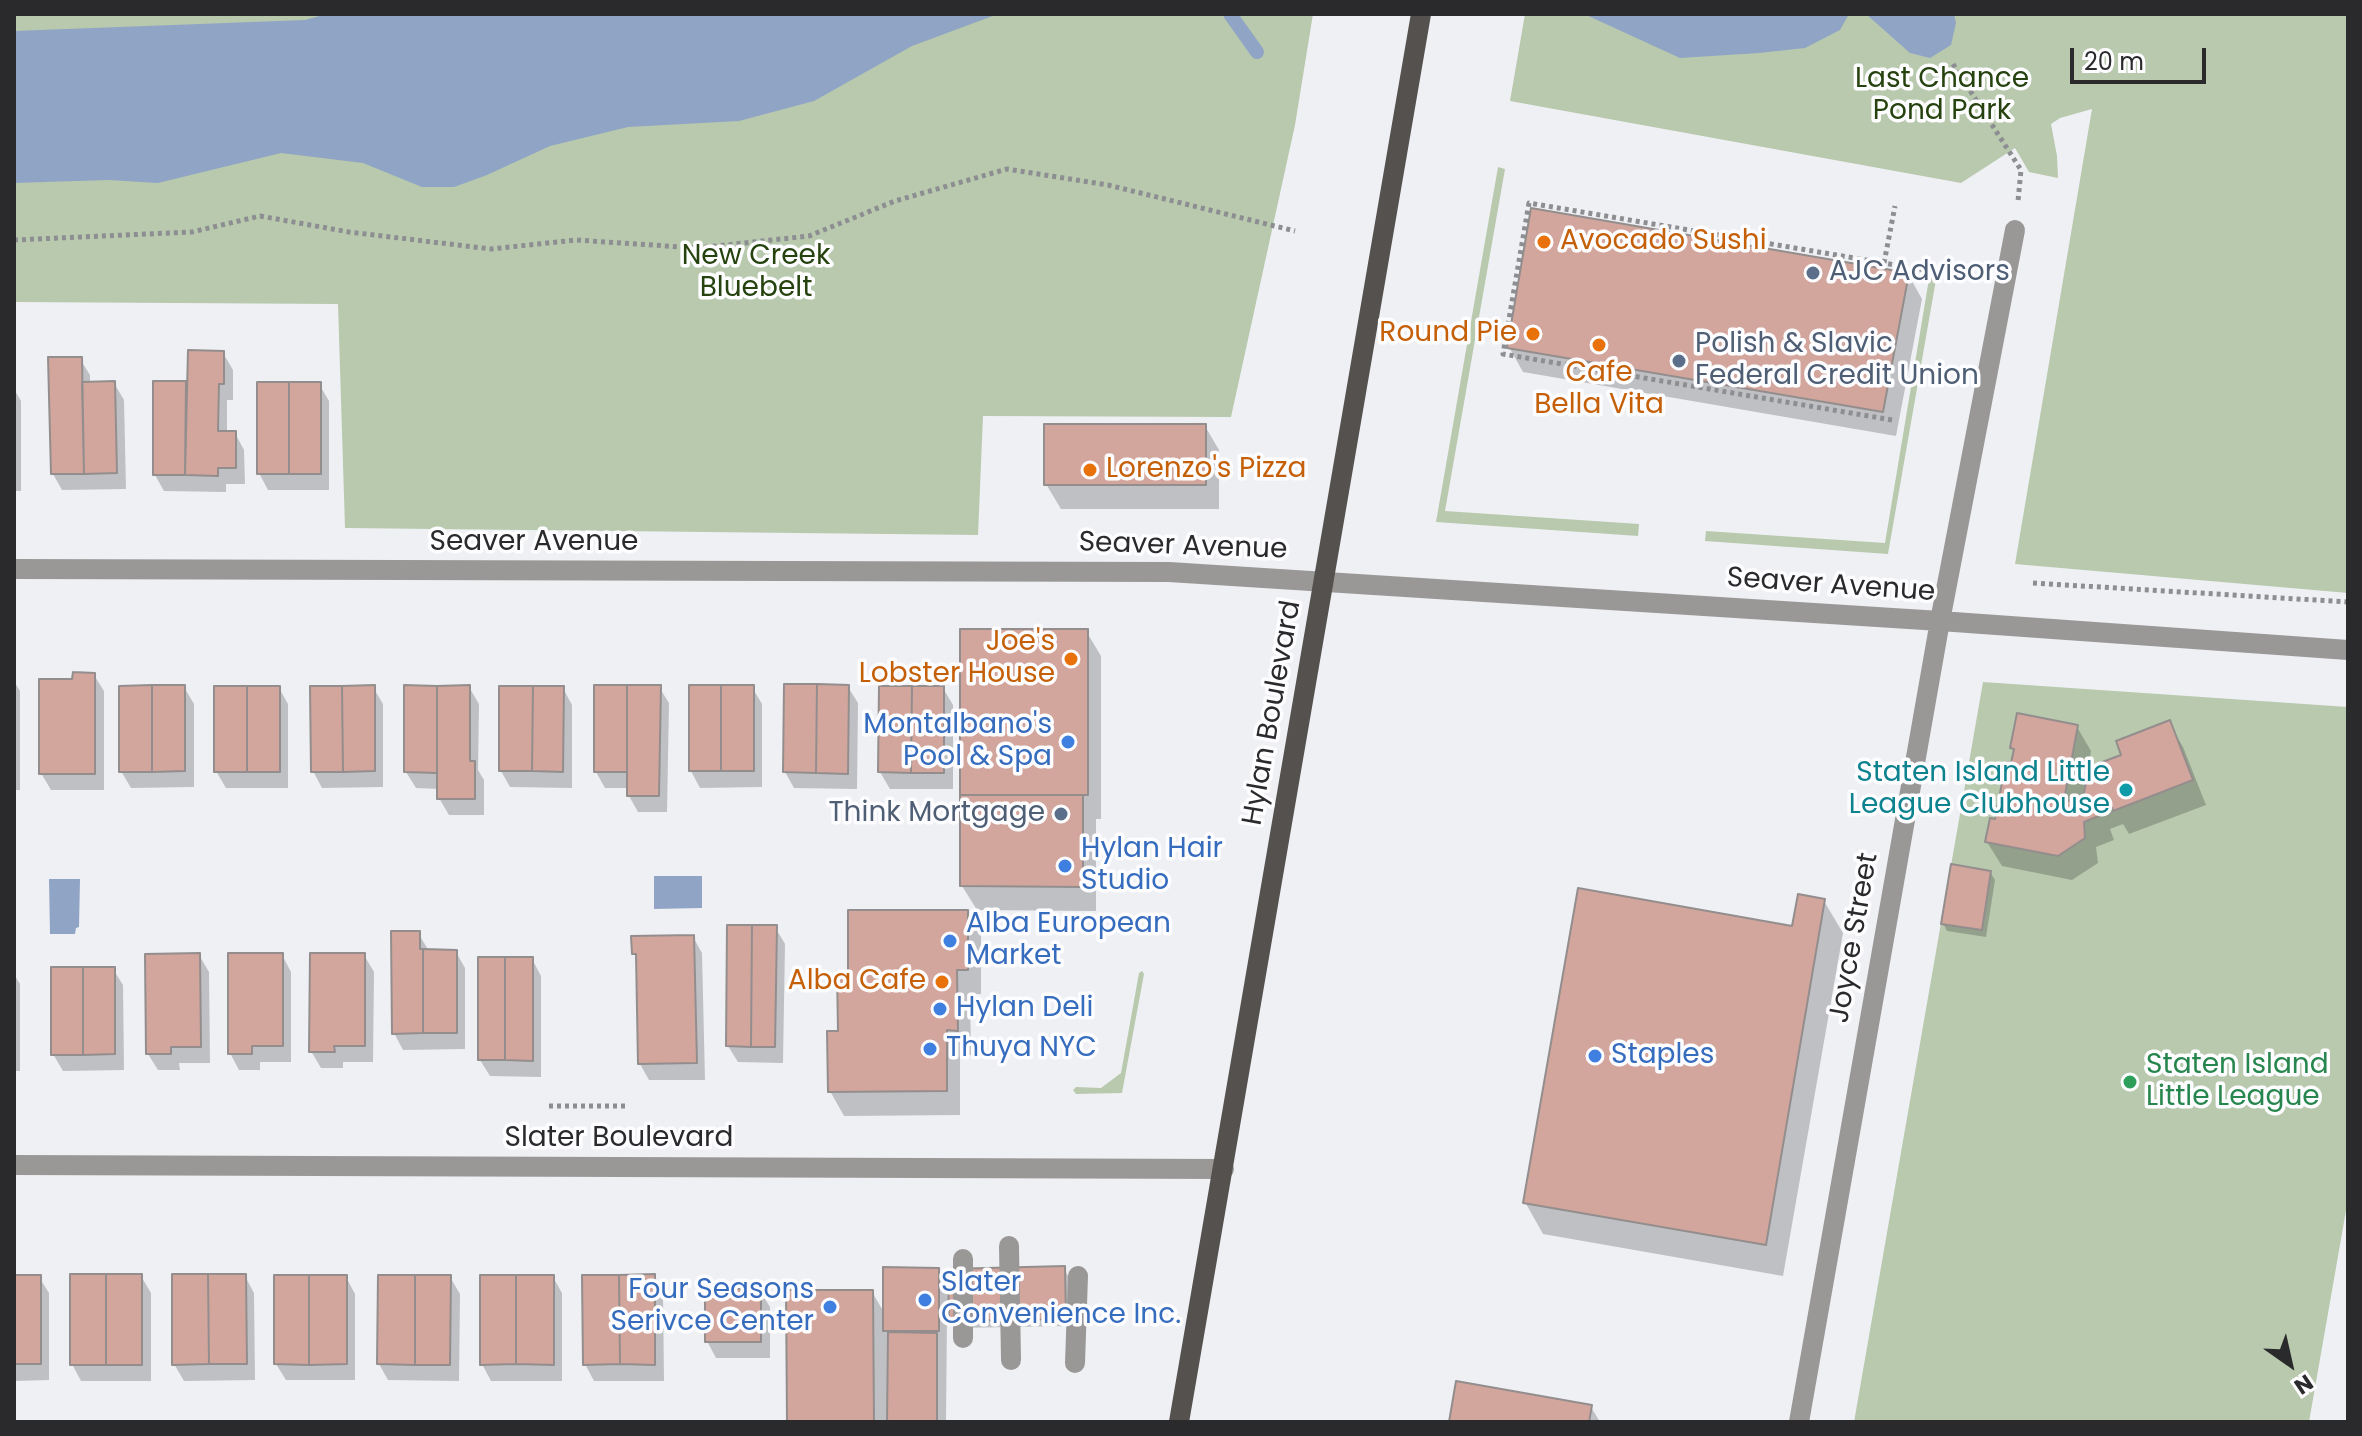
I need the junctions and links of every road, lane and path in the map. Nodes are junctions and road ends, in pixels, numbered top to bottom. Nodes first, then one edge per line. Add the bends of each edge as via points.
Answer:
1 (1421, 14) edge
2 (1953, 64) dead end
3 (1895, 206) dead end
4 (2015, 230) joint
5 (1295, 231) dead end
6 (14, 240) edge
7 (1884, 263) junction
8 (1925, 270) dead end
9 (1892, 420) dead end
10 (14, 569) edge
11 (1325, 580) junction
12 (2033, 583) dead end
13 (2348, 602) edge
14 (1940, 621) junction
15 (2348, 650) edge
16 (549, 1106) dead end
17 (629, 1106) dead end
18 (14, 1165) edge
19 (1224, 1169) junction
20 (1009, 1246) dead end
21 (963, 1259) dead end
22 (1078, 1276) dead end
23 (963, 1338) dead end
24 (1011, 1360) dead end
25 (1075, 1363) dead end
26 (1179, 1422) edge
27 (1799, 1422) edge

1 - 11 main road, Hylan Boulevard
2 - 4 path via 2021,170
3 - 7 path
4 - 14 street, Joyce Street
5 - 6 path via 1108,185 1007,169 895,201 809,236 697,248 576,240 491,249 260,216 192,232
7 - 8 path
7 - 9 path via 1529,203 1503,354
10 - 11 street, Seaver Avenue via 1169,572
11 - 14 street, Seaver Avenue
11 - 19 main road, Hylan Boulevard
12 - 13 path
14 - 15 street, Seaver Avenue
14 - 27 street, Joyce Street
16 - 17 path
18 - 19 street, Slater Boulevard
19 - 26 main road, Hylan Boulevard
20 - 24 street
21 - 23 street
22 - 25 street

